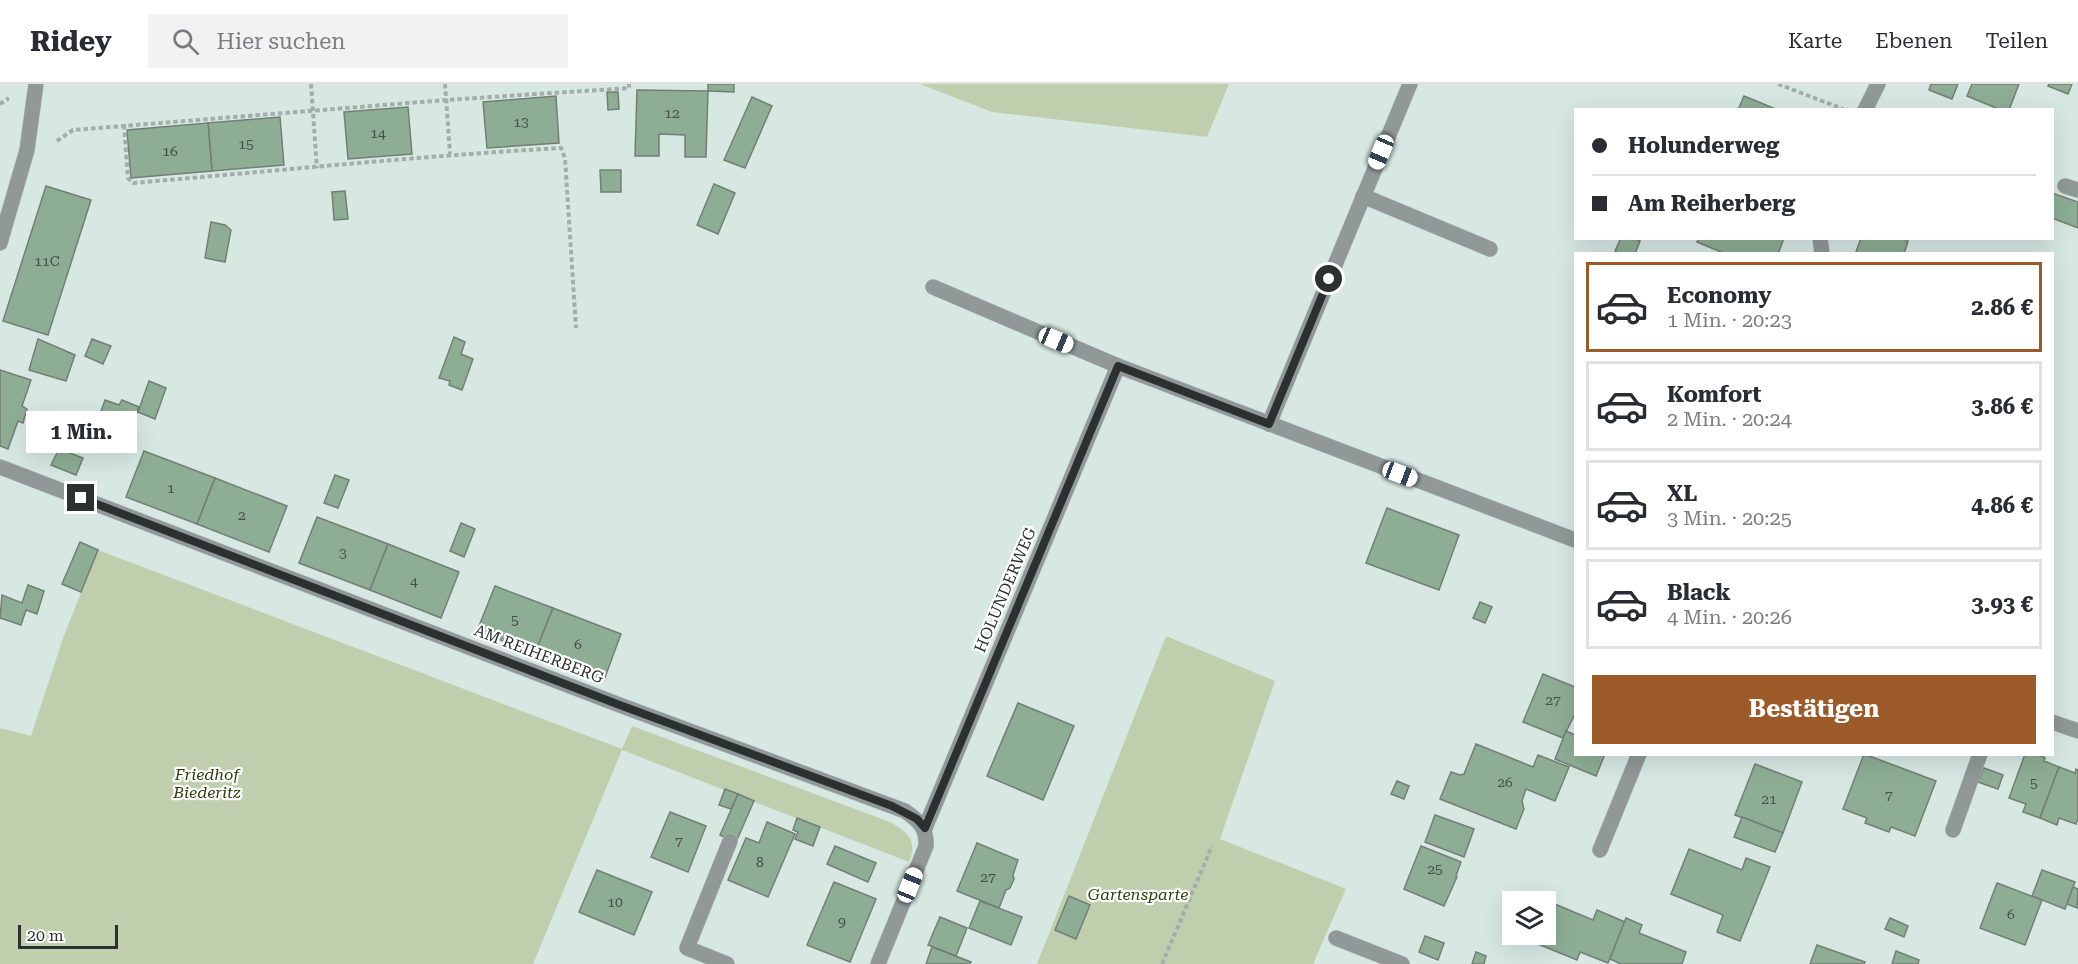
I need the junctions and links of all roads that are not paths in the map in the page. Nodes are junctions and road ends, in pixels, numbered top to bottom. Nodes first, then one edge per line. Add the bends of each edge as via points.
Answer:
1 (36, 84) edge
2 (1410, 84) edge
3 (1878, 84) edge
4 (1866, 108) edge
5 (1363, 196) junction
6 (0, 243) edge
7 (1490, 249) dead end
8 (933, 287) dead end
9 (1118, 366) junction
10 (1269, 424) junction
11 (0, 468) edge
12 (1574, 540) edge
13 (2054, 723) edge
14 (2078, 732) edge
15 (1639, 756) edge
16 (1979, 756) edge
17 (925, 828) junction
18 (1953, 830) dead end
19 (730, 841) dead end
20 (1600, 850) dead end
21 (1336, 939) dead end
22 (727, 964) edge
23 (878, 964) edge
24 (1402, 964) edge

1 - 6 street via 27,150
2 - 5 street
3 - 4 street
5 - 7 street
5 - 10 street
8 - 9 street
9 - 10 street
9 - 17 street, HOLUNDERWEG
10 - 12 street
11 - 17 street, AM REIHERBERG via 892,806 917,819
13 - 14 street
15 - 20 street
16 - 18 street
17 - 23 street via 926,846
19 - 22 street via 687,948
21 - 24 street

